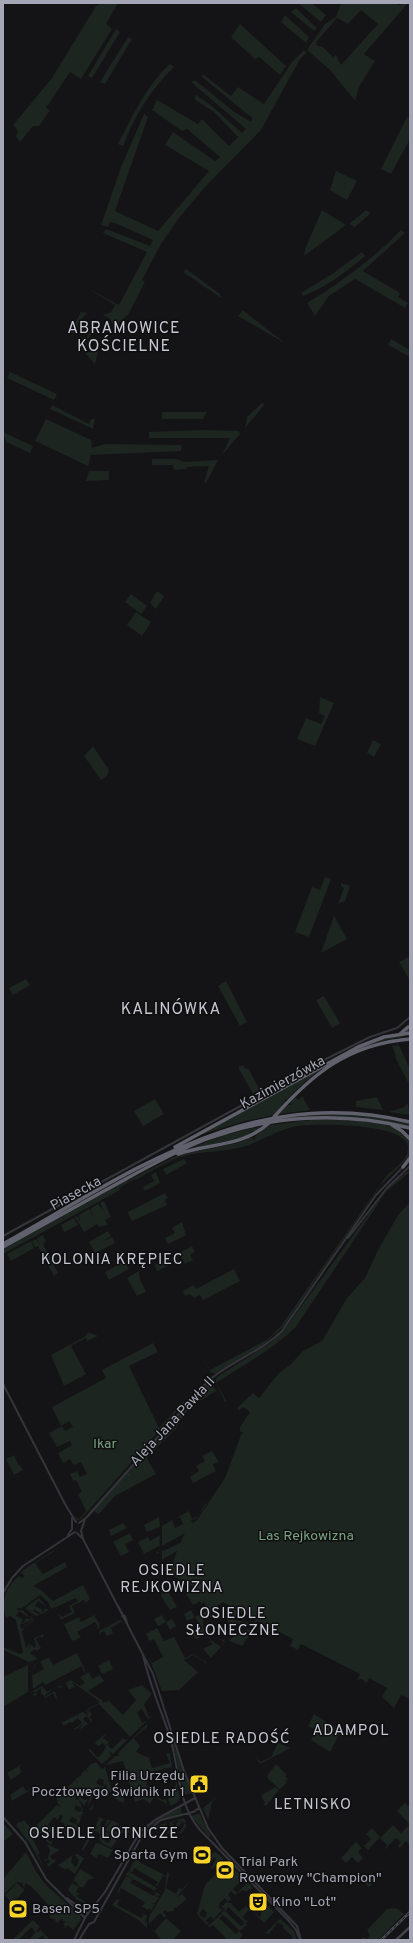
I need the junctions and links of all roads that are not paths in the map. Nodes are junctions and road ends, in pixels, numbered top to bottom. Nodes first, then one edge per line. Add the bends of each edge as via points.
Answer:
1 (410, 1017) edge
2 (409, 1032) edge
3 (399, 1034) junction
4 (410, 1120) edge
5 (385, 1122) junction
6 (410, 1128) edge
7 (410, 1139) edge
8 (410, 1158) edge
9 (159, 1160) junction
10 (410, 1162) edge
11 (410, 1166) edge
12 (403, 1167) junction
13 (3, 1236) edge
14 (3, 1244) edge
15 (342, 1245) junction
16 (3, 1247) edge
17 (3, 1384) edge
18 (72, 1516) junction
19 (87, 1516) junction
20 (78, 1522) junction
21 (73, 1524) junction
22 (82, 1526) junction
23 (72, 1529) junction
24 (81, 1531) junction
25 (76, 1533) junction
26 (66, 1537) junction
27 (83, 1539) junction
28 (3, 1593) edge
29 (143, 1654) junction
30 (195, 1798) junction
31 (184, 1802) junction
32 (199, 1808) junction
33 (188, 1813) junction
34 (3, 1816) edge
35 (63, 1895) junction
36 (268, 1899) junction
37 (272, 1899) junction
38 (88, 1914) junction
39 (93, 1916) junction
40 (85, 1918) junction
41 (89, 1924) junction
42 (410, 1926) edge
43 (74, 1940) edge
44 (79, 1940) edge
45 (300, 1940) edge
46 (396, 1940) edge

1 - 13 street, Kazimierzówka via 397,1028 370,1037 340,1052
2 - 3 highway
2 - 3 highway
2 - 9 highway via 401,1040 368,1046 314,1076 267,1124 251,1136
3 - 9 highway via 358,1047
4 - 9 highway via 341,1112 279,1116 224,1130 190,1143
5 - 6 highway
5 - 7 highway via 400,1129
5 - 9 highway via 329,1117 276,1121 221,1134
8 - 12 highway
9 - 14 highway, Piasecka
9 - 16 highway, Piasecka
10 - 12 street, Aleja Jana Pawła II
11 - 15 street, Aleja Jana Pawła II via 387,1188
12 - 15 street, Aleja Jana Pawła II via 376,1195
15 - 19 street, Aleja Jana Pawła II via 282,1330 265,1345 226,1367 207,1382
17 - 18 street
18 - 20 street
18 - 21 street
19 - 20 street, Aleja Jana Pawła II
19 - 22 street, Aleja Jana Pawła II
20 - 21 street
20 - 22 street
21 - 23 street
22 - 24 street
23 - 25 street
23 - 26 street
24 - 25 street
24 - 27 street
25 - 26 street
25 - 27 street
26 - 28 street via 19,1570
27 - 29 street
29 - 30 street via 154,1677
29 - 31 street via 171,1741
30 - 31 street
30 - 32 street
31 - 33 street
31 - 38 street via 142,1830 105,1892
32 - 33 street
32 - 37 street via 216,1842
33 - 36 street via 200,1830
33 - 39 street via 162,1820 143,1834
34 - 35 street via 25,1842 46,1880
35 - 38 street
35 - 40 street
36 - 37 street
36 - 45 street via 294,1927
37 - 45 street via 299,1928
38 - 39 street
38 - 40 street
39 - 41 street via 93,1922
40 - 41 street
40 - 43 street
41 - 44 street
42 - 46 main road

